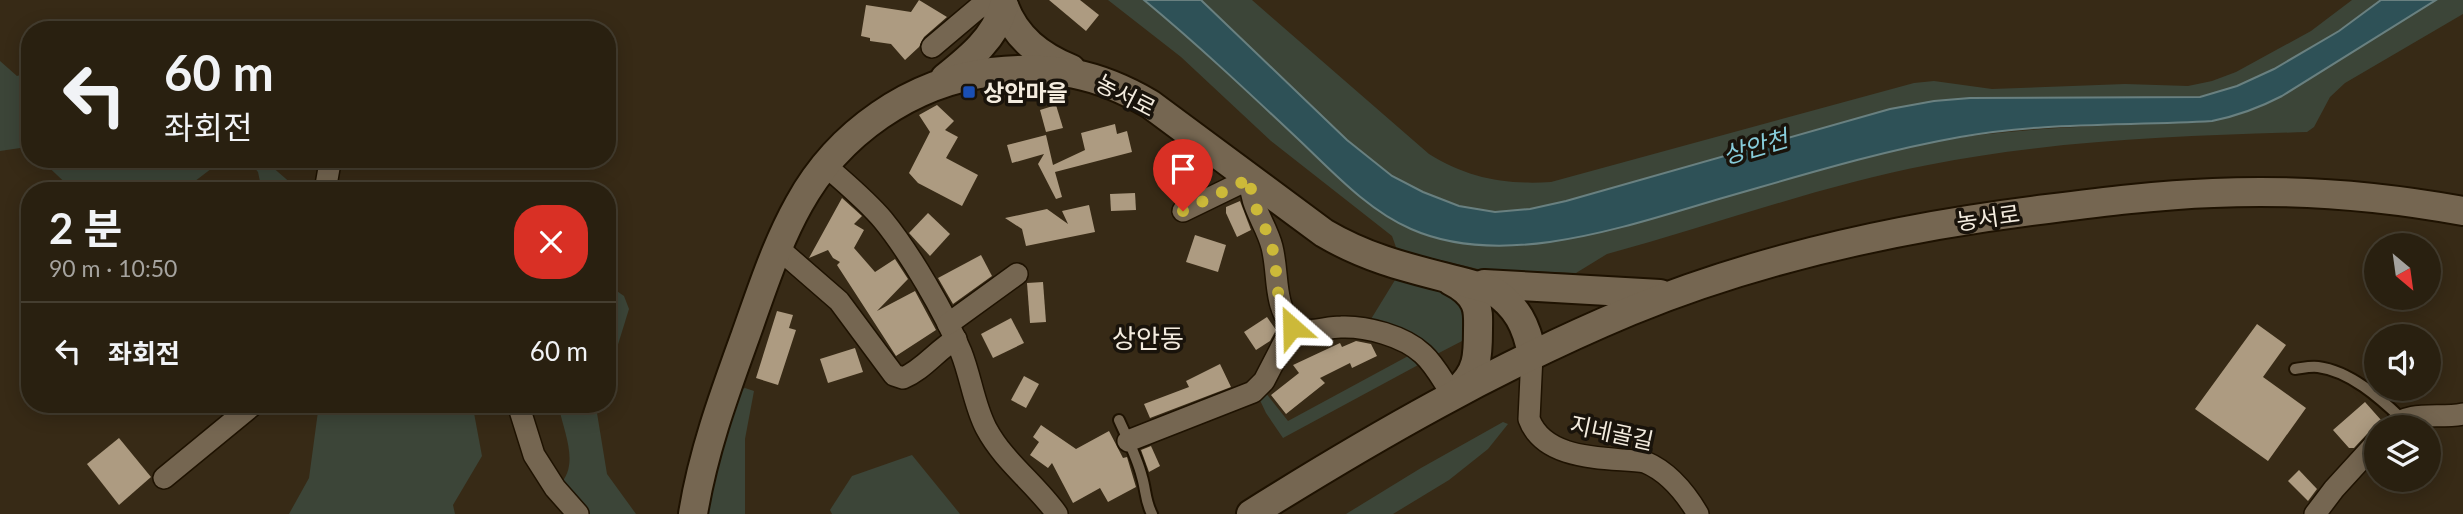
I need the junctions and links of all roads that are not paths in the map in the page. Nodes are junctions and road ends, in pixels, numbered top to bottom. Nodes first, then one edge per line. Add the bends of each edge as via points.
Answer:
1 (1004, 3) edge
2 (932, 47) dead end
3 (1006, 71) junction
4 (1081, 74) junction
5 (935, 85) junction
6 (825, 165) junction
7 (329, 168) dead end
8 (1251, 178) junction
9 (327, 182) edge
10 (1183, 211) dead end
11 (2463, 211) edge
12 (778, 248) junction
13 (1017, 274) dead end
14 (1458, 281) junction
15 (1687, 290) junction
16 (1292, 327) junction
17 (952, 332) junction
18 (1532, 355) junction
19 (2295, 369) dead end
20 (1452, 394) junction
21 (243, 413) edge
22 (520, 413) edge
23 (2463, 414) edge
24 (2393, 415) edge
25 (2441, 417) edge
26 (1119, 419) dead end
27 (1128, 441) junction
28 (2364, 456) edge
29 (164, 478) dead end
30 (578, 514) edge
31 (693, 514) edge
32 (1056, 514) edge
33 (1152, 514) edge
34 (1251, 514) edge
35 (1698, 514) edge
36 (2315, 514) edge

1 - 2 street via 977,9
1 - 3 street
1 - 4 street via 1013,26 1027,43
1 - 5 street via 991,35
3 - 4 street, 농서로
3 - 5 street, 농서로
4 - 8 street, 농서로 via 1150,104
5 - 6 street, 농서로 via 869,122
6 - 12 street, 농서로
6 - 17 street via 884,222
7 - 9 street
8 - 10 street
8 - 14 street, 농서로 via 1341,243 1392,265
8 - 16 street via 1251,195 1272,248 1279,302
11 - 15 street, 농서로 via 2312,193 2214,193 2104,202 1965,219 1847,243
12 - 17 street via 839,301 894,375 904,378 914,373
12 - 31 street, 농서로 via 717,415
13 - 17 street
14 - 15 street via 1652,295
14 - 18 street, 농서로 via 1492,290 1505,299 1524,324
14 - 20 street via 1475,302 1478,352 1474,371
15 - 18 street, 농서로
16 - 20 street via 1307,331 1341,327 1390,337 1422,352
16 - 27 street via 1264,381 1253,392
17 - 32 street via 987,430
18 - 20 street, 농서로
18 - 35 street, 지네골길 via 1529,419 1540,437 1570,453 1645,462 1681,489
19 - 24 lane via 2315,367 2349,378 2388,405
20 - 34 street, 농서로
21 - 29 street
22 - 30 street via 534,455
23 - 25 street
26 - 27 lane
27 - 33 lane
28 - 36 street

